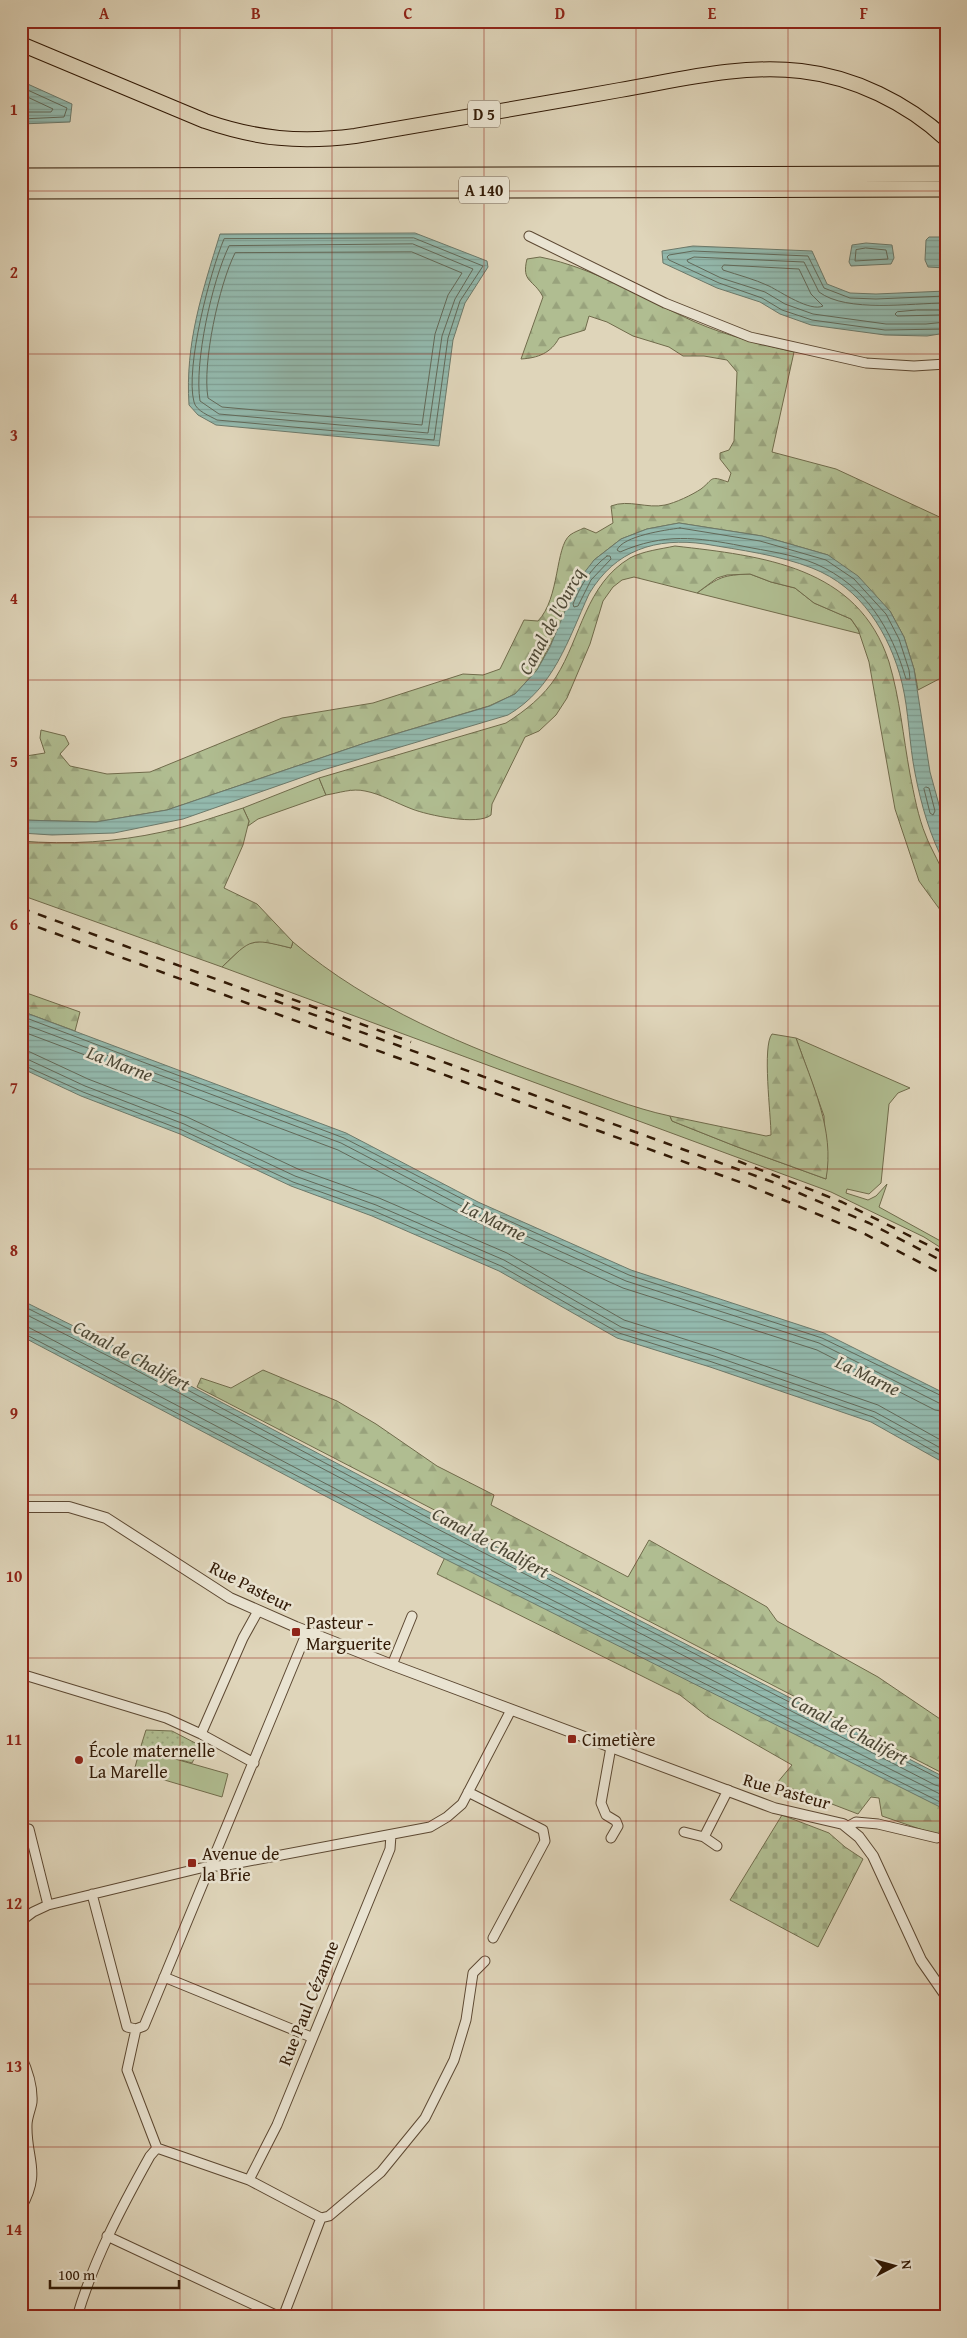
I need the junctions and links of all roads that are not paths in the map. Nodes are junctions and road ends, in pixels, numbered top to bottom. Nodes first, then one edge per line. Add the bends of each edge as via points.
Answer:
1 (21, 44) edge
2 (946, 139) edge
3 (940, 174) edge
4 (21, 176) edge
5 (946, 189) edge
6 (21, 191) edge
7 (529, 236) dead end
8 (946, 364) edge
9 (21, 1507) edge
10 (258, 1611) junction
11 (412, 1616) dead end
12 (307, 1632) junction
13 (392, 1666) junction
14 (21, 1674) edge
15 (510, 1710) junction
16 (201, 1734) junction
17 (611, 1747) junction
18 (254, 1764) junction
19 (728, 1790) junction
20 (468, 1792) junction
21 (847, 1827) junction
22 (29, 1829) dead end
23 (684, 1832) dead end
24 (391, 1835) junction
25 (704, 1837) junction
26 (612, 1838) dead end
27 (937, 1838) dead end
28 (717, 1846) dead end
29 (211, 1866) junction
30 (92, 1894) junction
31 (48, 1905) junction
32 (21, 1921) edge
33 (493, 1938) dead end
34 (485, 1961) dead end
35 (164, 1977) junction
36 (946, 1996) edge
37 (136, 2029) junction
38 (311, 2037) junction
39 (21, 2056) edge
40 (157, 2148) junction
41 (249, 2180) junction
42 (21, 2208) edge
43 (321, 2218) junction
44 (107, 2236) junction
45 (77, 2317) edge
46 (281, 2317) edge

1 - 2 main road, D 5 via 231,130 271,139 315,140 355,136 702,76 761,69 802,71 852,83 911,111
3 - 4 highway, A 140
5 - 6 highway, A 140
7 - 8 street via 665,303 750,337 866,363
9 - 10 street, Rue Pasteur via 69,1507 106,1518 230,1598
10 - 12 street, Rue Pasteur
10 - 16 street
11 - 13 street
12 - 13 street, Rue Pasteur
12 - 18 street
13 - 15 street, Rue Pasteur
14 - 16 street via 148,1712
15 - 17 street, Rue Pasteur
15 - 20 street
16 - 18 street
17 - 19 street, Rue Pasteur
17 - 26 street via 601,1803 606,1815 618,1826
18 - 29 street
19 - 21 street, Rue Pasteur via 774,1808 834,1821
19 - 25 street
20 - 24 street via 462,1804 442,1821 430,1827
20 - 33 street via 543,1830 546,1836
21 - 27 street via 856,1822 878,1824
21 - 36 street, Rue Pasteur via 873,1856 921,1960
22 - 31 street
23 - 25 street
24 - 29 street
24 - 38 street, Rue Paul Cézanne via 390,1849
25 - 28 street
29 - 30 street
29 - 35 street
30 - 31 street
30 - 37 street via 127,2027
31 - 32 street
34 - 43 street via 473,1973 466,2020 454,2060 424,2118 381,2172 337,2210
35 - 37 street via 144,2026
35 - 38 street
37 - 40 street via 128,2070
38 - 41 street, Rue Paul Cézanne via 277,2125
39 - 42 street via 27,2069 32,2101 27,2142 33,2161 33,2176
40 - 41 street
40 - 44 street
41 - 43 street
43 - 46 street
44 - 45 street
44 - 46 street

